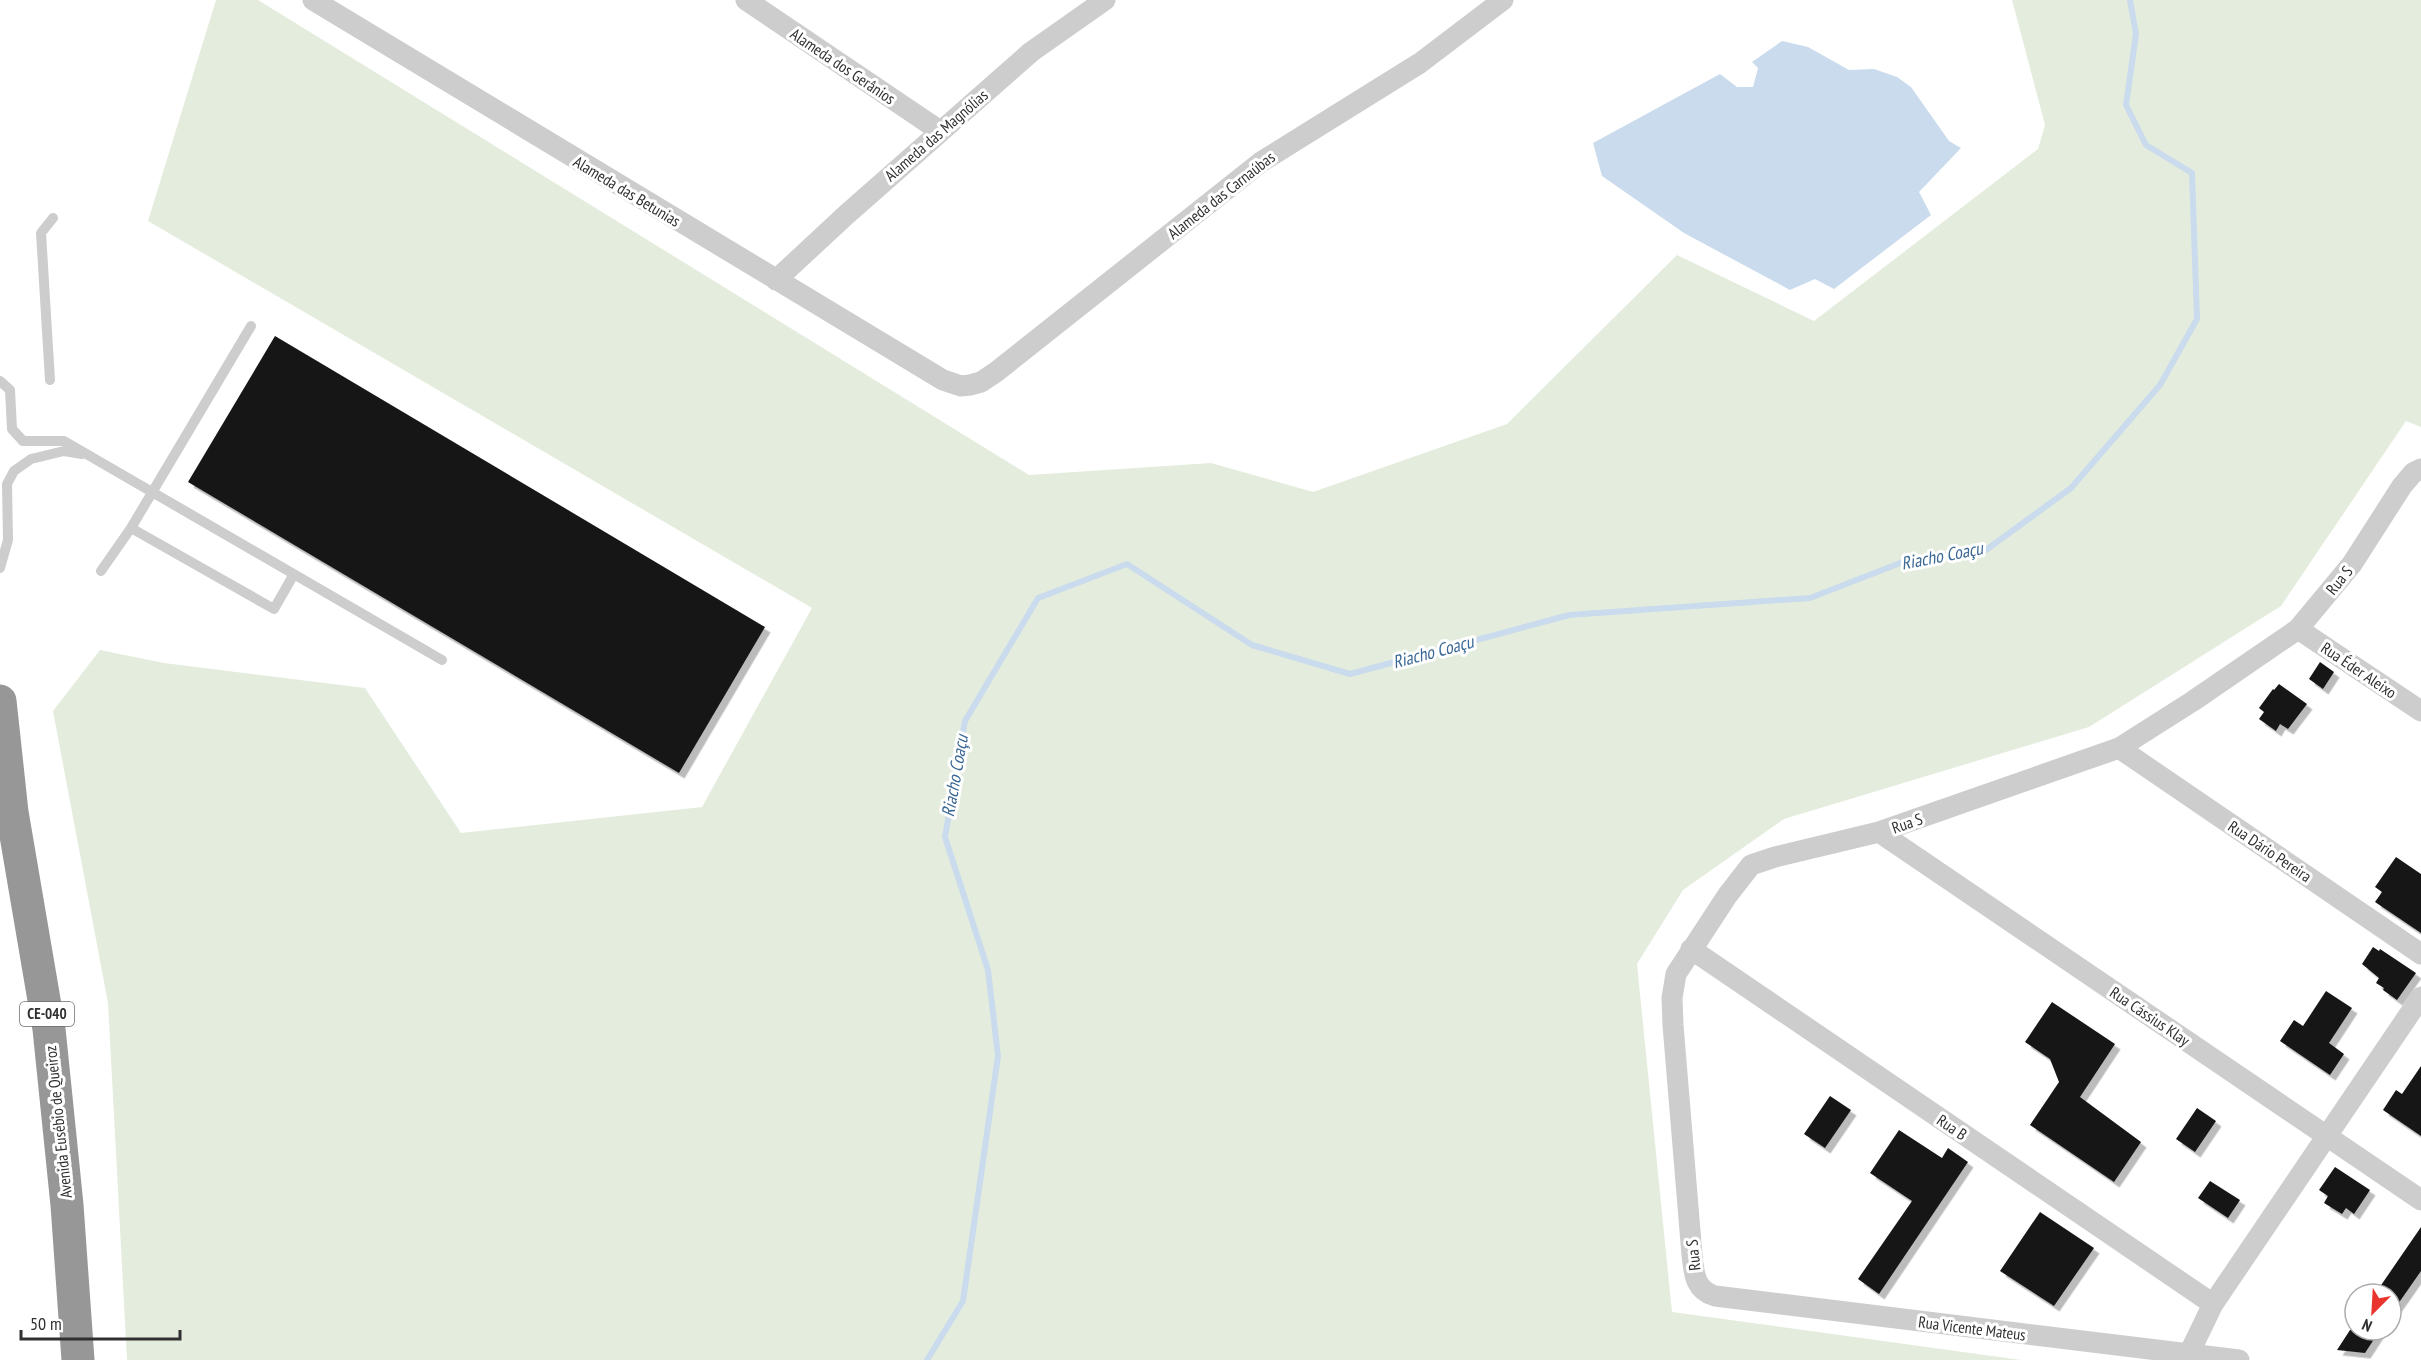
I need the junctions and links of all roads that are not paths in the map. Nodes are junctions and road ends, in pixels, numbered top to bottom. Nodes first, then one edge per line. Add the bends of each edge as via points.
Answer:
1 (312, 0) edge
2 (1105, 0) edge
3 (1503, 0) edge
4 (751, 1) edge
5 (940, 131) junction
6 (53, 218) dead end
7 (776, 280) junction
8 (251, 326) dead end
9 (50, 380) dead end
10 (943, 380) joint
11 (0, 381) edge
12 (91, 456) junction
13 (2421, 469) edge
14 (152, 492) junction
15 (131, 528) junction
16 (0, 568) edge
17 (101, 571) dead end
18 (294, 574) junction
19 (2298, 629) junction
20 (442, 660) dead end
21 (0, 701) edge
22 (2421, 711) edge
23 (2119, 748) junction
24 (1879, 832) junction
25 (1691, 950) junction
26 (2421, 954) edge
27 (2421, 997) edge
28 (2326, 1136) junction
29 (2421, 1200) edge
30 (1706, 1292) joint
31 (2212, 1304) junction
32 (77, 1345) edge
33 (2187, 1357) edge
34 (2240, 1360) edge

1 - 7 street, Alameda das Betunias
2 - 5 street, Alameda das Magnólias via 1032,52
3 - 10 street, Alameda das Carnaúbas via 1419,63 1261,162 989,377 962,386
4 - 5 street, Alameda dos Gerânios
5 - 7 street, Alameda das Magnólias
6 - 9 lane via 41,233
7 - 10 street, Alameda das Betunias
8 - 14 lane
11 - 12 lane via 10,390 12,429 23,441 64,441
12 - 14 lane
12 - 16 lane via 64,451 31,459 14,471 7,484 8,540
13 - 19 street, Rua S via 2402,486 2352,564
14 - 15 lane
14 - 18 lane
15 - 17 lane
15 - 18 lane via 274,609
18 - 20 lane
19 - 22 street, Rua Éder Aleixo
19 - 23 street, Rua S
21 - 32 highway, Avenida Eusébio de Queiroz / CE-040 via 12,812 49,1029
23 - 24 street, Rua S
23 - 26 street, Rua Dário Pereira
24 - 25 street, Rua S via 1751,865
24 - 28 street, Rua Cássius Klay
25 - 30 street, Rua S via 1676,974 1671,998 1694,1273 1696,1282
25 - 31 street, Rua B
27 - 28 street
28 - 29 street, Rua Cássius Klay
28 - 31 street
30 - 33 street, Rua Vicente Mateus
31 - 33 street
33 - 34 street, Rua Vicente Mateus

